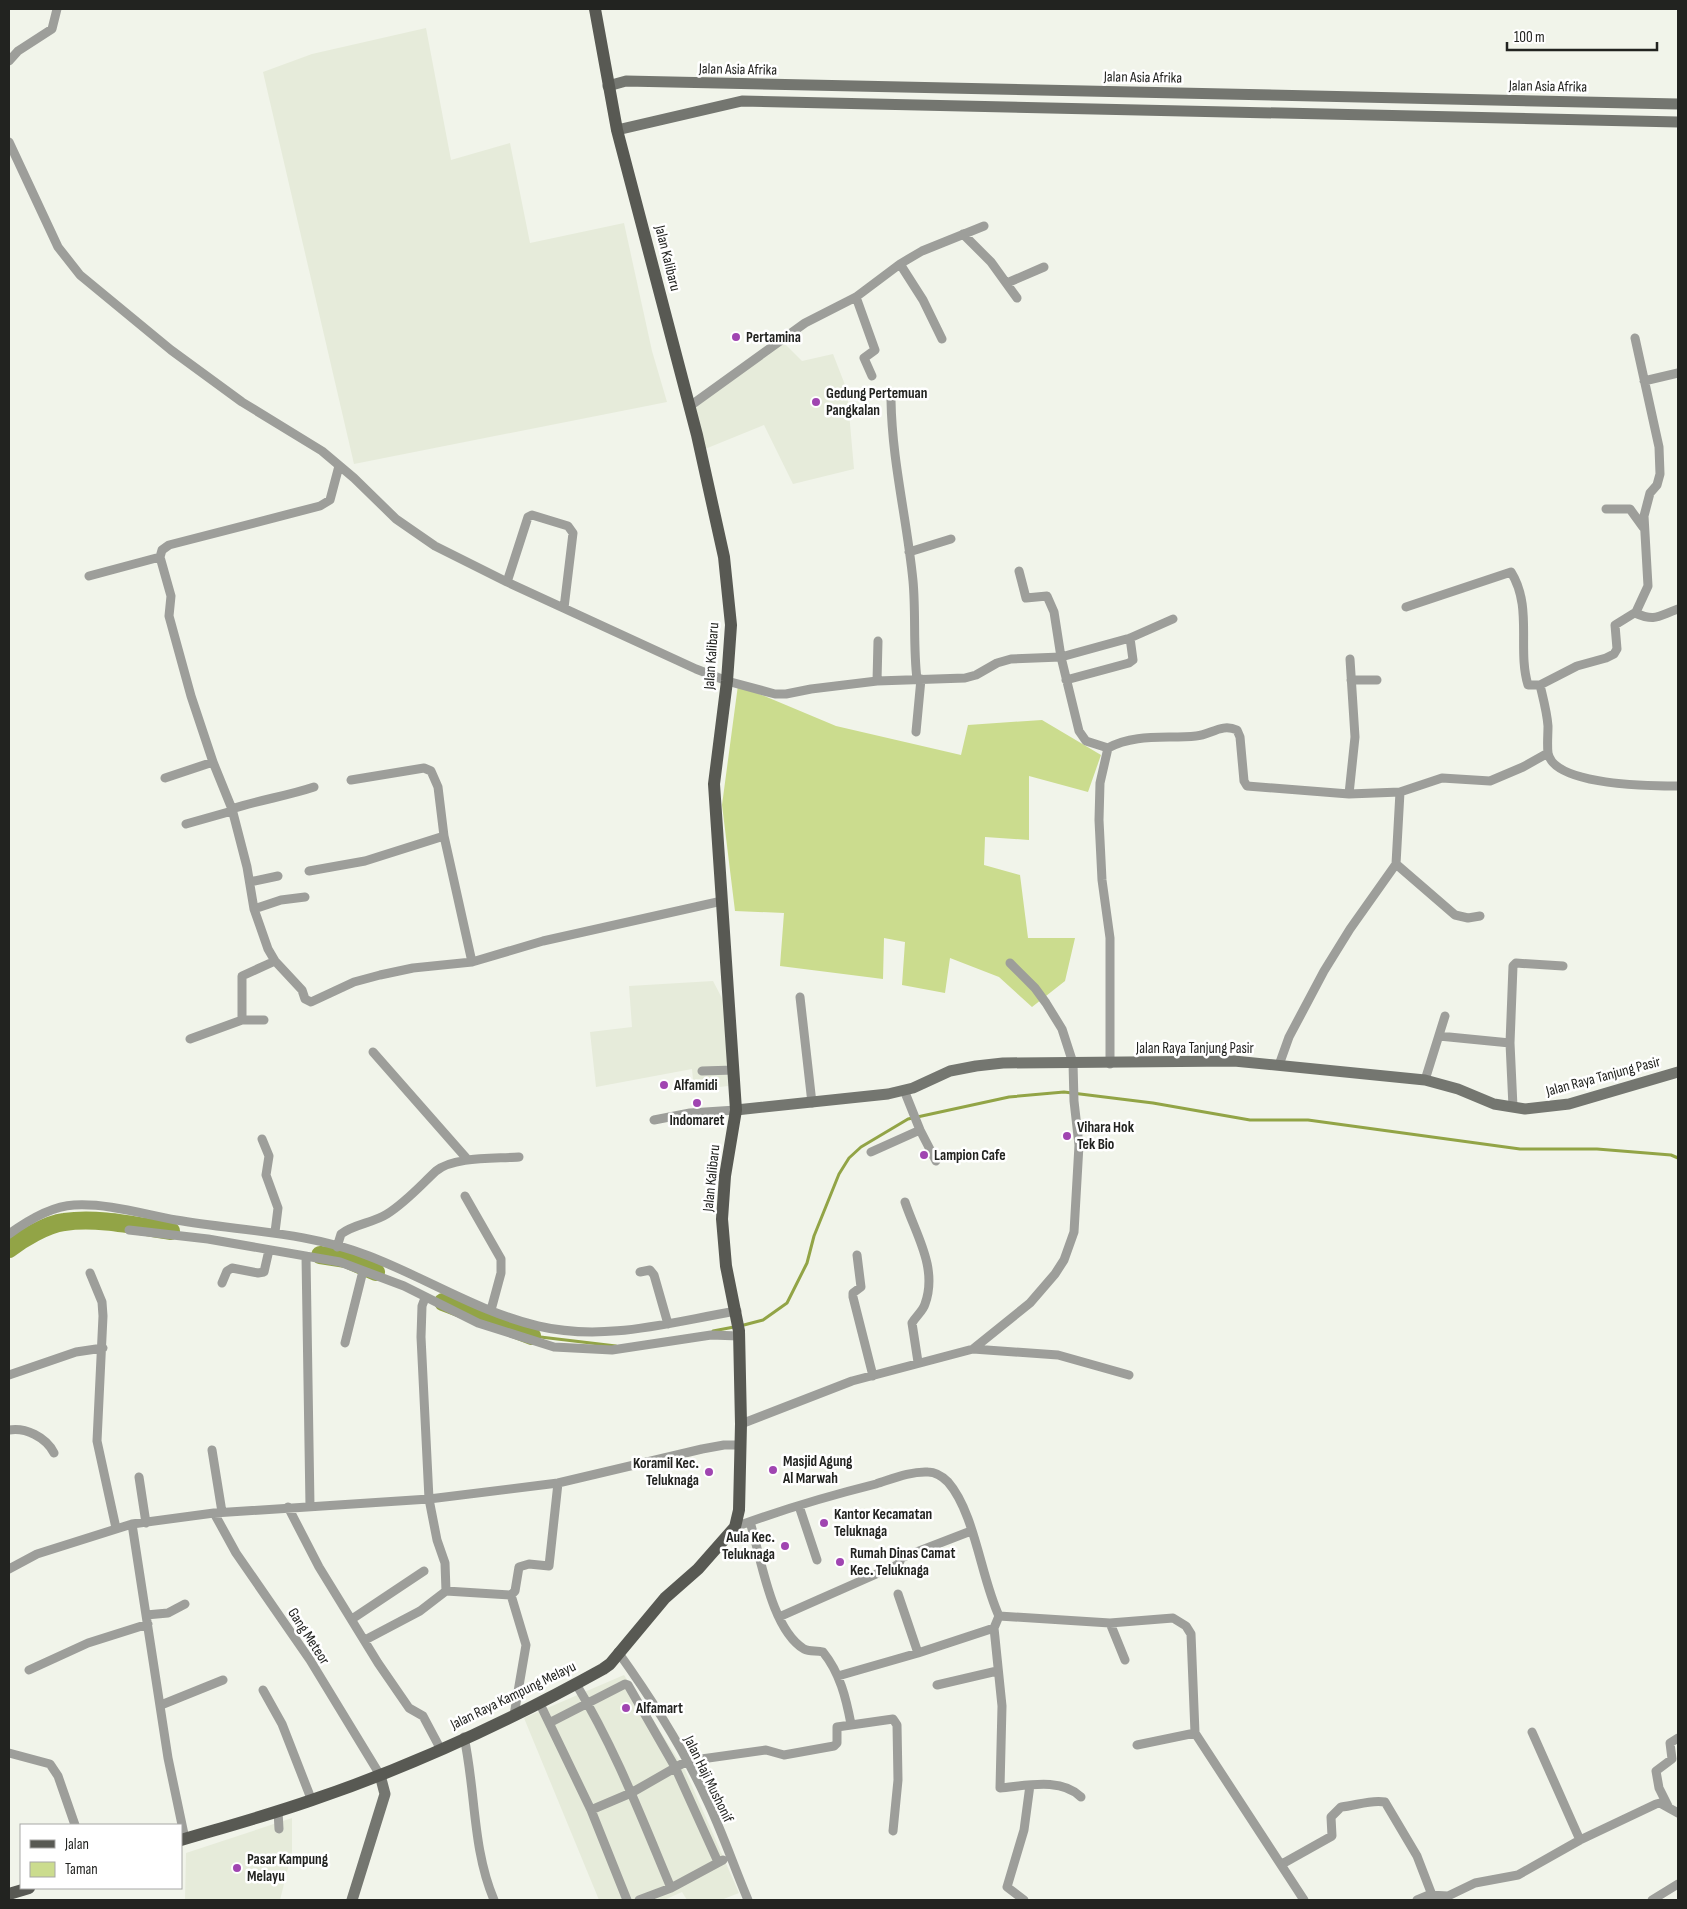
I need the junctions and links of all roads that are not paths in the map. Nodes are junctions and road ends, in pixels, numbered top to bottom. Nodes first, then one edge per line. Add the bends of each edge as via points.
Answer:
1 (57, 9) edge
2 (595, 9) edge
3 (9, 62) edge
4 (608, 86) junction
5 (1678, 104) edge
6 (1678, 122) edge
7 (618, 130) junction
8 (9, 142) edge
9 (984, 226) dead end
10 (963, 234) junction
11 (900, 264) junction
12 (1044, 267) dead end
13 (1007, 283) junction
14 (856, 297) junction
15 (1017, 298) dead end
16 (1635, 338) dead end
17 (942, 339) dead end
18 (1678, 373) edge
19 (872, 376) dead end
20 (1644, 381) junction
21 (891, 400) dead end
22 (690, 406) junction
23 (338, 466) junction
24 (1606, 509) dead end
25 (1643, 527) junction
26 (951, 539) dead end
27 (909, 552) junction
28 (160, 557) junction
29 (1019, 571) dead end
30 (89, 576) dead end
31 (507, 582) junction
32 (1406, 607) dead end
33 (564, 608) junction
34 (1678, 609) edge
35 (1634, 613) junction
36 (1173, 619) dead end
37 (1130, 638) junction
38 (878, 641) dead end
39 (1061, 657) junction
40 (1350, 659) dead end
41 (919, 679) junction
42 (1066, 680) junction
43 (1351, 680) junction
44 (1377, 680) dead end
45 (727, 681) junction
46 (877, 681) junction
47 (1540, 685) junction
48 (916, 732) dead end
49 (1108, 748) junction
50 (1548, 753) junction
51 (213, 762) junction
52 (165, 778) dead end
53 (351, 780) dead end
54 (1678, 786) edge
55 (314, 787) dead end
56 (1400, 792) junction
57 (1349, 794) junction
58 (232, 810) junction
59 (186, 824) dead end
60 (444, 836) junction
61 (1396, 864) junction
62 (309, 870) dead end
63 (278, 876) dead end
64 (250, 882) junction
65 (305, 898) dead end
66 (722, 901) junction
67 (254, 909) junction
68 (1480, 916) dead end
69 (275, 961) junction
70 (472, 962) junction
71 (1010, 963) dead end
72 (1562, 966) dead end
73 (800, 997) dead end
74 (1444, 1016) dead end
75 (242, 1020) junction
76 (264, 1020) dead end
77 (1439, 1036) junction
78 (190, 1039) dead end
79 (1510, 1043) junction
80 (373, 1052) dead end
81 (1110, 1064) junction
82 (1279, 1065) junction
83 (1073, 1067) junction
84 (734, 1070) junction
85 (702, 1071) dead end
86 (1678, 1072) edge
87 (1425, 1080) junction
88 (904, 1090) junction
89 (812, 1103) junction
90 (1513, 1107) junction
91 (736, 1110) junction
92 (654, 1120) dead end
93 (918, 1127) junction
94 (262, 1139) dead end
95 (871, 1152) dead end
96 (519, 1157) dead end
97 (468, 1160) junction
98 (936, 1161) dead end
99 (465, 1196) dead end
100 (905, 1202) dead end
101 (129, 1230) dead end
102 (275, 1232) junction
103 (9, 1234) edge
104 (337, 1247) junction
105 (268, 1250) junction
106 (857, 1255) dead end
107 (306, 1256) junction
108 (363, 1270) junction
109 (640, 1272) dead end
110 (90, 1273) dead end
111 (222, 1283) dead end
112 (426, 1298) junction
113 (491, 1310) junction
114 (737, 1315) junction
115 (668, 1324) junction
116 (739, 1334) junction
117 (345, 1343) dead end
118 (103, 1348) junction
119 (973, 1349) junction
120 (918, 1362) junction
121 (9, 1375) edge
122 (1129, 1375) dead end
123 (874, 1376) junction
124 (741, 1424) junction
125 (9, 1430) edge
126 (740, 1445) junction
127 (212, 1450) dead end
128 (54, 1453) dead end
129 (139, 1477) dead end
130 (558, 1482) junction
131 (429, 1499) junction
132 (310, 1506) junction
133 (799, 1506) junction
134 (288, 1507) junction
135 (218, 1512) junction
136 (750, 1522) junction
137 (146, 1523) junction
138 (132, 1524) junction
139 (735, 1527) junction
140 (116, 1528) junction
141 (971, 1531) junction
142 (817, 1560) dead end
143 (9, 1569) edge
144 (424, 1571) dead end
145 (446, 1591) junction
146 (898, 1594) dead end
147 (511, 1595) junction
148 (185, 1604) dead end
149 (998, 1616) junction
150 (779, 1617) junction
151 (352, 1619) junction
152 (147, 1620) junction
153 (1110, 1623) junction
154 (994, 1628) junction
155 (364, 1640) junction
156 (618, 1652) junction
157 (918, 1653) junction
158 (1125, 1660) dead end
159 (29, 1670) dead end
160 (997, 1671) junction
161 (838, 1676) junction
162 (223, 1680) dead end
163 (576, 1684) junction
164 (937, 1685) dead end
165 (263, 1690) dead end
166 (588, 1703) junction
167 (540, 1704) junction
168 (161, 1705) junction
169 (514, 1715) junction
170 (551, 1722) junction
171 (851, 1724) junction
172 (1195, 1732) junction
173 (1532, 1732) dead end
174 (464, 1737) junction
175 (1678, 1738) edge
176 (1137, 1745) dead end
177 (440, 1748) junction
178 (9, 1753) edge
179 (687, 1761) junction
180 (675, 1767) junction
181 (380, 1775) junction
182 (1030, 1785) junction
183 (631, 1794) junction
184 (1081, 1797) dead end
185 (312, 1801) junction
186 (1668, 1806) junction
187 (592, 1810) junction
188 (278, 1811) junction
189 (1678, 1813) edge
190 (75, 1824) edge
191 (180, 1824) edge
192 (279, 1829) dead end
193 (893, 1831) dead end
194 (183, 1840) edge
195 (1580, 1840) junction
196 (730, 1857) junction
197 (718, 1862) junction
198 (1282, 1864) junction
199 (1678, 1884) edge
200 (671, 1888) junction
201 (26, 1889) edge
202 (9, 1894) edge
203 (1432, 1895) junction
204 (352, 1900) edge
205 (494, 1900) edge
206 (627, 1900) edge
207 (639, 1900) edge
208 (748, 1900) edge
209 (1024, 1900) edge
210 (1304, 1900) edge
211 (1417, 1900) edge
212 (1652, 1900) edge

1 - 3 street via 52,29 18,51
2 - 4 main road, Jalan Kalibaru
4 - 5 street, Jalan Asia Afrika via 626,81
4 - 7 main road, Jalan Kalibaru
6 - 7 street via 742,101
7 - 22 main road, Jalan Kalibaru
8 - 23 street via 58,247 80,275 171,350 242,402 322,451
9 - 10 street
10 - 11 street
10 - 13 street
11 - 14 street
11 - 17 street
12 - 13 street
13 - 15 street
14 - 19 street via 875,350 864,358
14 - 22 street via 805,323
16 - 20 street
18 - 20 street
20 - 25 street via 1659,447 1660,466 1659,480 1648,499
21 - 27 street via 892,440
22 - 45 main road, Jalan Kalibaru via 724,557 731,625
23 - 28 street via 330,500 320,506 169,545 162,550
23 - 31 street via 396,519 435,546
24 - 25 street via 1627,508
25 - 35 street via 1649,582
26 - 27 street
27 - 41 street via 914,652
28 - 30 street
28 - 51 street via 171,596 169,616 190,696
29 - 39 street via 1026,598 1043,595 1050,599
31 - 33 street
31 - 33 street via 530,516 568,526 573,533
32 - 47 street via 1511,572 1524,616 1524,672 1528,685
33 - 45 street
34 - 35 street via 1658,618
35 - 47 street via 1615,625 1617,649 1614,654 1577,666
36 - 37 street
37 - 39 street
37 - 42 street via 1133,660 1129,663
38 - 46 street
39 - 41 street via 1011,659 965,678
39 - 42 street
40 - 43 street
41 - 46 street
41 - 48 street
42 - 49 street via 1082,736 1086,741
43 - 44 street
43 - 57 street via 1355,737
45 - 46 street via 775,694
45 - 66 main road, Jalan Kalibaru via 714,784
47 - 50 street via 1548,723
49 - 57 street via 1129,740 1199,736 1220,728 1232,728 1240,737 1247,786
49 - 81 street via 1100,783 1099,820 1102,880 1110,938
50 - 54 street via 1558,768 1570,774 1631,785
50 - 56 street via 1490,781 1442,778
51 - 52 street
51 - 58 street
53 - 60 street via 428,768 438,787
55 - 58 street
56 - 57 street
56 - 61 street
58 - 59 street
58 - 64 street
60 - 62 street via 365,861
60 - 70 street
61 - 68 street via 1455,915
61 - 82 street via 1324,971 1289,1037
63 - 64 street
64 - 67 street
65 - 67 street via 281,900
66 - 70 street via 543,941
66 - 84 main road, Jalan Kalibaru
67 - 69 street
69 - 70 street via 302,990 305,999 311,1002 354,982 380,975
69 - 75 street via 242,976
71 - 83 street via 1035,988 1062,1029
72 - 79 street via 1513,966
73 - 89 street
74 - 77 street
75 - 76 street
75 - 78 street
77 - 79 street
77 - 87 street
79 - 90 street
80 - 97 street
81 - 82 street, Jalan Raya Tanjung Pasir via 1234,1061
81 - 83 street, Jalan Raya Tanjung Pasir
82 - 87 street, Jalan Raya Tanjung Pasir
83 - 88 street, Jalan Raya Tanjung Pasir via 976,1066 950,1071
83 - 119 street via 1079,1145 1074,1232 1056,1274 1030,1303
84 - 85 street
84 - 91 main road, Jalan Kalibaru
86 - 90 street, Jalan Raya Tanjung Pasir via 1569,1104 1526,1109
87 - 90 street, Jalan Raya Tanjung Pasir via 1494,1104
88 - 89 street, Jalan Raya Tanjung Pasir
88 - 93 street
89 - 91 street, Jalan Raya Tanjung Pasir
91 - 92 street via 690,1113
91 - 114 main road, Jalan Kalibaru via 724,1176 722,1219 726,1266
93 - 95 street
93 - 98 street
94 - 102 street via 268,1156 266,1175 278,1208
96 - 97 street
97 - 104 street via 448,1164 437,1171 385,1216 344,1231
99 - 113 street via 501,1259 501,1273
100 - 120 street via 928,1258 926,1302 912,1323
101 - 105 street via 162,1232
102 - 103 street via 72,1205 43,1214
102 - 104 street
104 - 113 street via 368,1256
105 - 107 street
105 - 111 street via 264,1272 232,1268
106 - 123 street via 862,1280 853,1297
107 - 108 street
107 - 132 street
108 - 112 street
108 - 117 street
109 - 115 street via 650,1270 654,1275
110 - 118 street via 102,1302
112 - 116 street via 478,1323 563,1348 612,1350 710,1335
112 - 131 street via 422,1306 421,1346
113 - 115 street via 531,1324 564,1330 616,1332
114 - 115 street
114 - 116 main road, Jalan Kalibaru
116 - 124 main road
118 - 121 street via 76,1352
118 - 140 street via 97,1441
119 - 120 street
119 - 122 street via 1058,1355
120 - 123 street
123 - 124 street via 852,1381
124 - 126 main road
125 - 128 street via 30,1432 46,1442
126 - 130 street via 702,1449
126 - 139 main road via 739,1510
127 - 135 street, Gang Meteor
129 - 137 street
130 - 131 street
130 - 147 street via 550,1566 529,1564 519,1568
131 - 132 street
131 - 145 street via 445,1563
132 - 134 street
133 - 136 street
133 - 141 street via 930,1472 949,1483
133 - 142 street
134 - 135 street
134 - 151 street via 319,1567
135 - 137 street
135 - 181 street, Gang Meteor via 236,1554 310,1660
136 - 139 street
136 - 150 street
137 - 138 street
138 - 140 street
138 - 152 street
139 - 156 main road, Jalan Raya Kampung Melayu via 716,1550 665,1598
140 - 143 street via 37,1554
141 - 149 street
141 - 150 street via 901,1558 899,1564
144 - 151 street
145 - 147 street
145 - 155 street via 420,1611
146 - 157 street
147 - 169 street via 526,1645
148 - 152 street
149 - 153 street
149 - 154 street
150 - 161 street via 795,1642 806,1650 823,1652
151 - 155 street
152 - 159 street
152 - 168 street
153 - 158 street
153 - 172 street via 1173,1618 1186,1626 1191,1634
154 - 157 street
154 - 160 street
155 - 177 street via 409,1708 423,1716
156 - 163 main road, Jalan Raya Kampung Melayu via 610,1664
156 - 179 street, Jalan Haji Mushonif via 655,1704
157 - 161 street
160 - 164 street
160 - 182 street via 1002,1706 1000,1788
161 - 171 street
162 - 168 street
163 - 166 street
163 - 167 main road, Jalan Raya Kampung Melayu
165 - 185 street via 282,1724
166 - 170 street
166 - 180 street via 628,1685
166 - 183 street
167 - 169 main road, Jalan Raya Kampung Melayu
167 - 170 street
168 - 191 street
169 - 174 main road, Jalan Raya Kampung Melayu
170 - 187 street
171 - 179 street via 837,1728 834,1746 784,1756 766,1750
171 - 193 street via 893,1719 896,1723 898,1780
172 - 176 street
172 - 198 street
173 - 195 street
174 - 177 main road, Jalan Raya Kampung Melayu
174 - 205 street via 474,1789 478,1851
175 - 186 street via 1670,1743 1672,1759 1656,1771
177 - 181 main road, Jalan Raya Kampung Melayu
178 - 190 street via 50,1764 58,1776
179 - 180 street
179 - 196 street, Jalan Haji Mushonif
180 - 183 street
180 - 197 street
181 - 185 main road, Jalan Raya Kampung Melayu
181 - 204 street via 385,1794
182 - 184 street via 1038,1783 1059,1787
182 - 209 street via 1024,1830 1007,1887
183 - 187 street
183 - 200 street
185 - 188 main road, Jalan Raya Kampung Melayu
186 - 189 street
186 - 195 street via 1660,1803 1650,1806
187 - 206 street
188 - 192 street
188 - 194 main road, Jalan Raya Kampung Melayu
195 - 203 street via 1518,1875 1475,1883 1448,1896
196 - 197 street
196 - 208 street, Jalan Haji Mushonif
197 - 200 street
198 - 203 street via 1332,1836 1330,1817 1341,1807 1384,1802 1417,1856
198 - 210 street
199 - 212 street
200 - 207 street
201 - 202 main road
203 - 211 street

